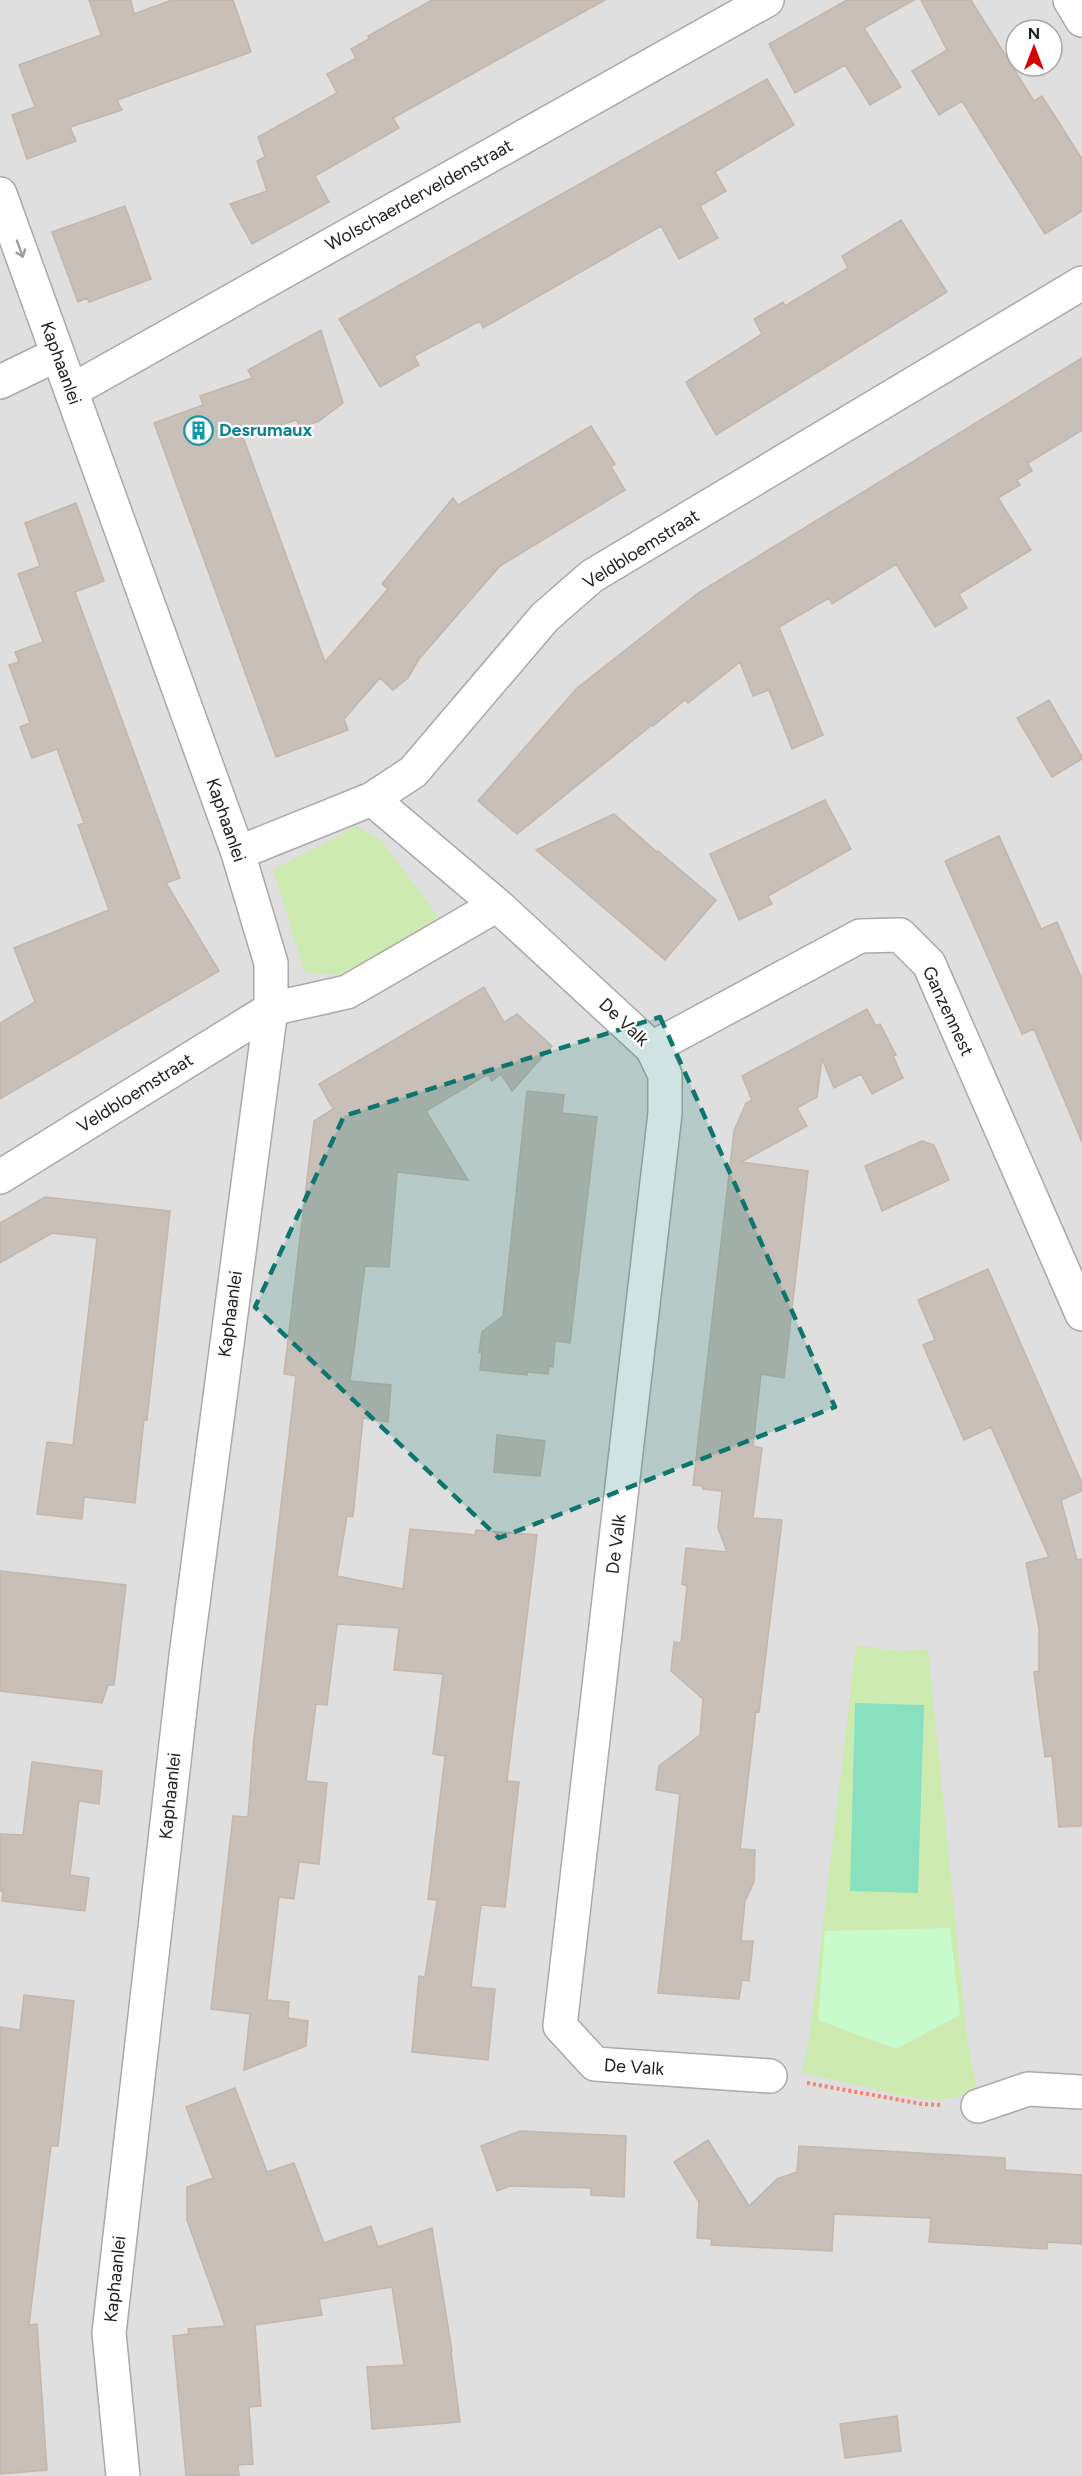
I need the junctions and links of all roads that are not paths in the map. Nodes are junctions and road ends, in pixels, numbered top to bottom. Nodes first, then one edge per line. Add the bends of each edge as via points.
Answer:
1 (767, 0) edge
2 (1070, 0) edge
3 (1082, 20) edge
4 (0, 194) edge
5 (1082, 283) edge
6 (58, 354) junction
7 (0, 382) edge
8 (71, 391) junction
9 (372, 799) junction
10 (238, 853) junction
11 (497, 904) junction
12 (271, 1009) junction
13 (652, 1048) junction
14 (0, 1177) edge
15 (1082, 1314) edge
16 (770, 2076) road end
17 (1082, 2092) edge
18 (978, 2106) road end
19 (123, 2476) edge

1 - 8 street, Wolschaerderveldenstraat
2 - 3 street
4 -> 6 street, Kaphaanlei
5 - 9 street, Veldbloemstraat via 592,576 545,617 413,772
6 - 7 street
6 - 8 street, Kaphaanlei
8 - 10 street, Kaphaanlei
9 - 10 street, Veldbloemstraat
9 - 11 street, De Valk
10 - 12 street, Kaphaanlei via 271,963
11 - 12 street via 347,992
11 - 13 street, De Valk
12 - 14 street, Veldbloemstraat
12 - 19 street, Kaphaanlei via 186,1656 109,2332
13 - 15 street, Ganzennest via 860,936 900,935 929,964
13 - 16 street, De Valk via 665,1075 665,1113 560,2026 595,2064
17 - 18 street via 1028,2089

